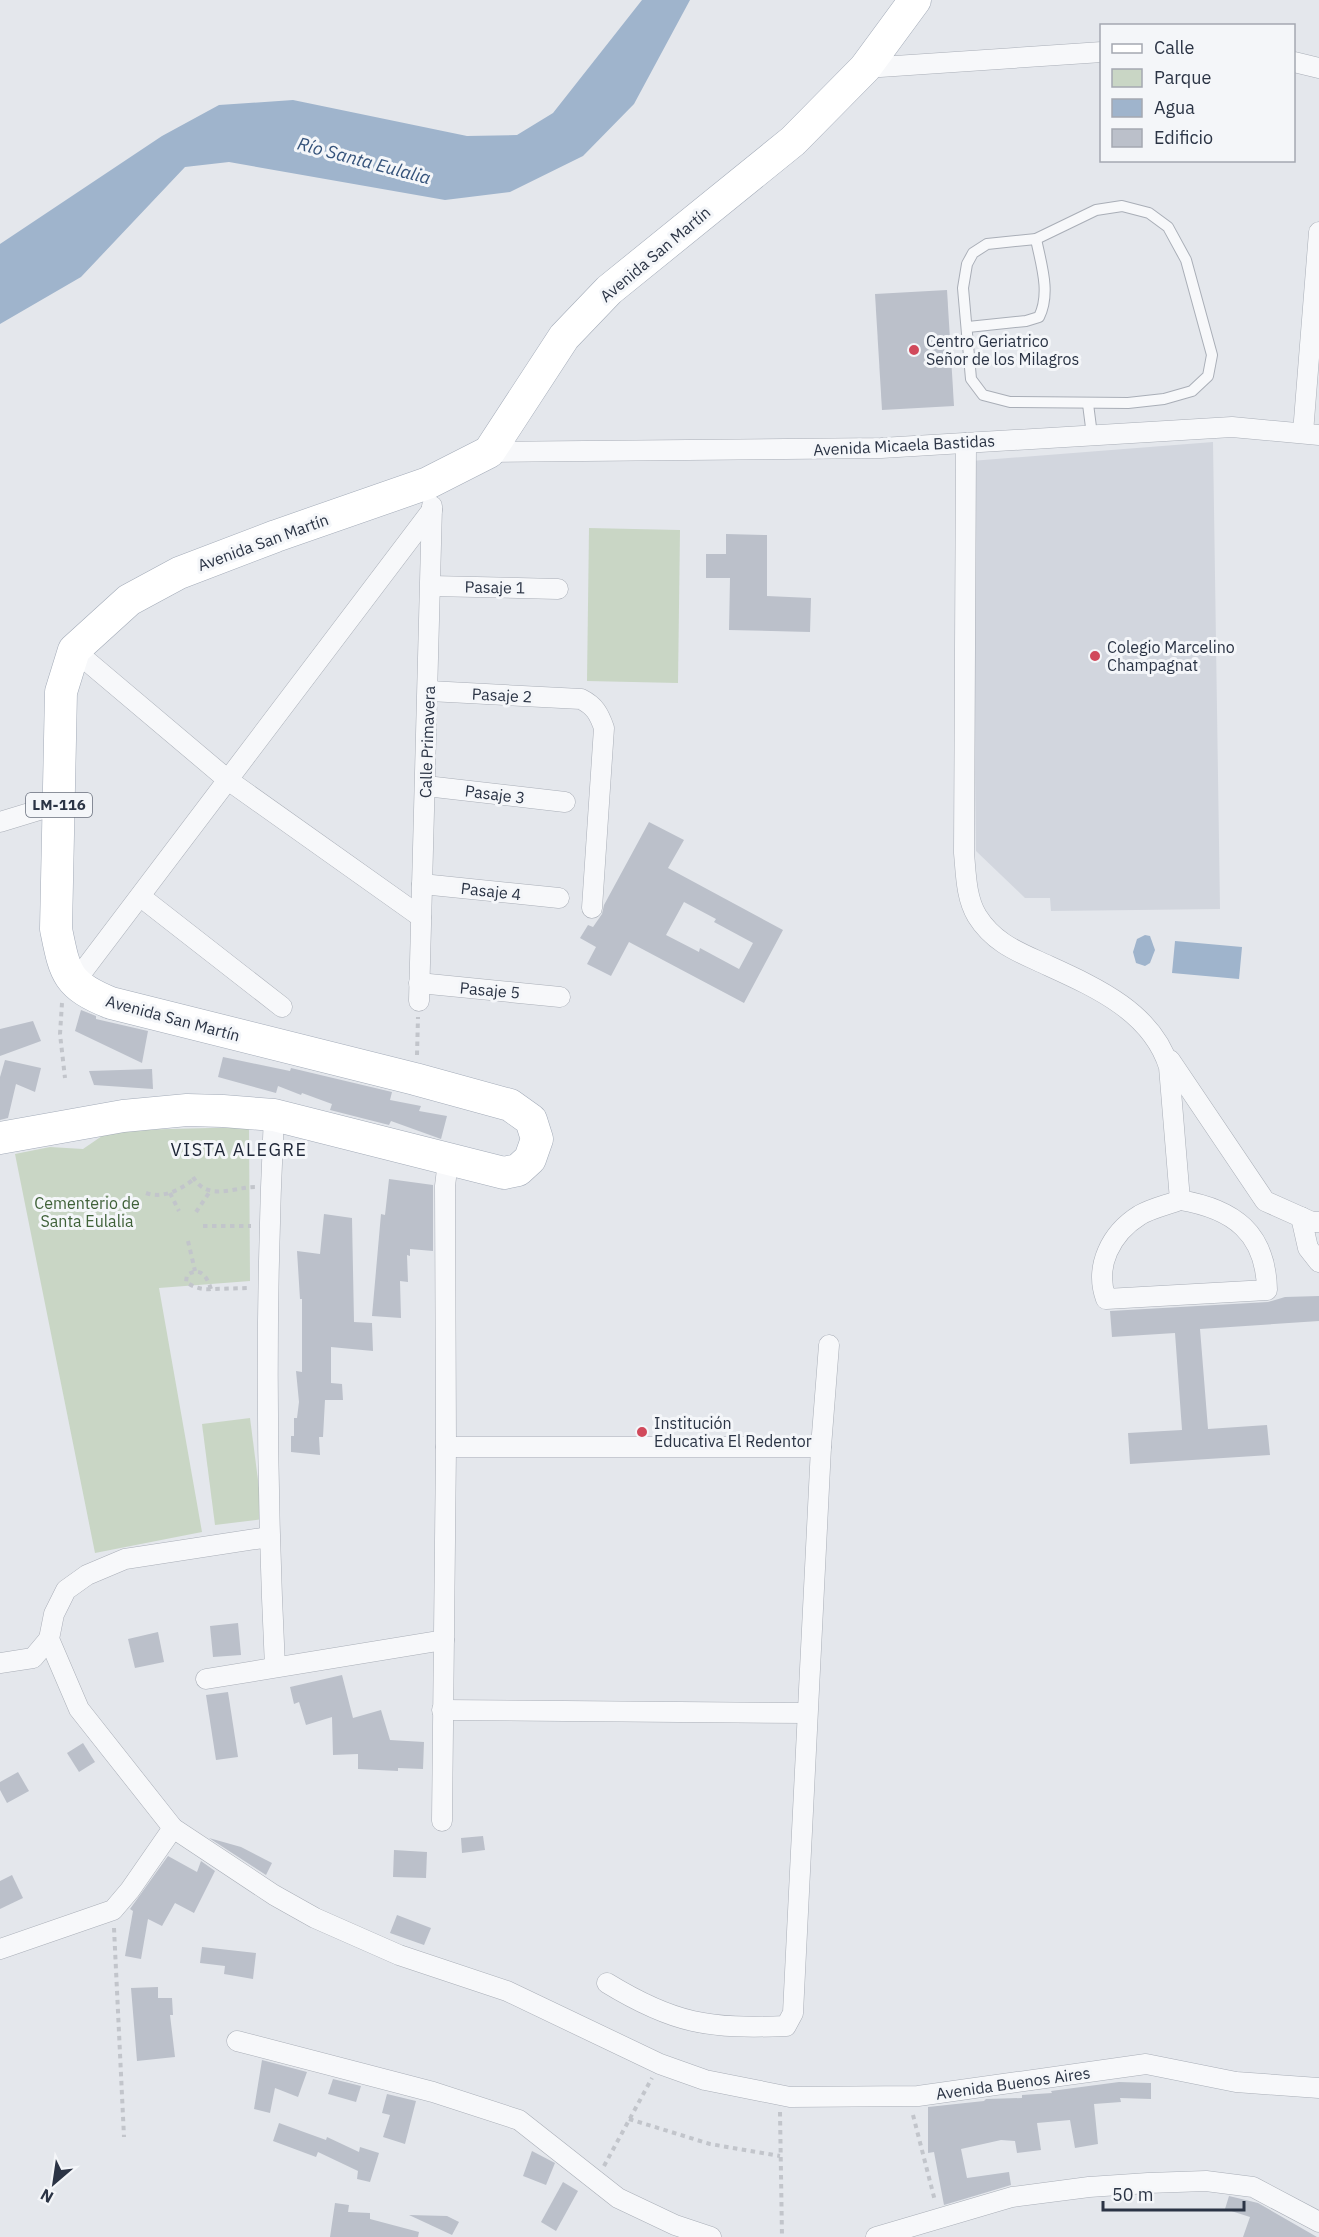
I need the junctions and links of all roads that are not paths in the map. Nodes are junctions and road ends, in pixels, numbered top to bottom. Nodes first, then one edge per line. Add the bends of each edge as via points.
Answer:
1 (915, 0) edge
2 (1100, 51) edge
3 (1295, 62) edge
4 (1319, 68) edge
5 (865, 69) junction
6 (1319, 232) edge
7 (1036, 239) junction
8 (968, 327) junction
9 (1088, 404) junction
10 (1311, 434) edge
11 (1092, 435) junction
12 (966, 443) junction
13 (489, 452) junction
14 (430, 496) junction
15 (431, 586) junction
16 (558, 589) dead end
17 (74, 650) junction
18 (429, 691) junction
19 (228, 780) junction
20 (426, 786) junction
21 (565, 802) dead end
22 (59, 804) junction
23 (0, 822) edge
24 (422, 884) junction
25 (141, 897) junction
26 (559, 898) dead end
27 (592, 908) dead end
28 (421, 917) junction
29 (69, 975) junction
30 (419, 992) joint
31 (560, 997) dead end
32 (282, 1006) dead end
33 (1165, 1053) junction
34 (274, 1115) junction
35 (0, 1138) edge
36 (448, 1161) junction
37 (1180, 1200) junction
38 (1310, 1220) edge
39 (1319, 1262) edge
40 (829, 1345) dead end
41 (446, 1447) junction
42 (821, 1447) junction
43 (269, 1537) junction
44 (50, 1639) junction
45 (444, 1640) junction
46 (0, 1663) edge
47 (275, 1667) junction
48 (206, 1679) dead end
49 (442, 1710) junction
50 (807, 1713) junction
51 (442, 1821) dead end
52 (173, 1828) junction
53 (0, 1949) edge
54 (607, 1983) dead end
55 (237, 2041) dead end
56 (1319, 2088) edge
57 (1319, 2222) edge
58 (711, 2237) edge
59 (876, 2237) edge

1 - 5 main road, Avenida San Martín
2 - 5 street
3 - 4 street
5 - 13 main road, Avenida San Martín via 793,141 609,290 564,337
6 - 10 street
7 - 8 lane via 987,244 974,254 967,264 963,288
7 - 8 lane via 1045,284 1045,306 1039,316
7 - 9 lane via 1096,210 1122,206 1149,213 1168,227 1186,260 1212,355 1208,376 1192,391 1164,399
8 - 9 lane via 971,379 983,395 1010,402
9 - 11 lane
10 - 11 street, Avenida Micaela Bastidas via 1232,427
11 - 12 street, Avenida Micaela Bastidas
12 - 13 street, Avenida Micaela Bastidas via 880,448
12 - 33 street via 964,854 969,893 977,915 1000,944 1114,999 1153,1034
13 - 14 main road, Avenida San Martín
14 - 15 street, Calle Primavera
14 - 17 main road, Avenida San Martín via 276,536 179,573 129,600
14 - 19 street
15 - 16 street, Pasaje 1
15 - 18 street, Calle Primavera
17 - 19 street
17 - 22 main road, LM-116 via 61,692
18 - 20 street, Calle Primavera
18 - 27 street, Pasaje 2 via 576,699 592,705 600,715 604,728
19 - 25 street
19 - 28 street
20 - 21 street, Pasaje 3
20 - 24 street, Calle Primavera
22 - 23 street
22 - 29 main road, LM-116 via 56,929
24 - 26 street, Pasaje 4
24 - 28 street, Calle Primavera
25 - 29 street
25 - 32 street
28 - 30 street, Calle Primavera
29 - 36 main road, Avenida San Martín via 111,1003 510,1105 531,1120 537,1139 530,1160 518,1170 504,1173
30 - 31 street, Pasaje 5
33 - 37 street
33 - 38 street via 1265,1201
34 - 35 main road, Avenida San Martín via 187,1110 123,1116
34 - 36 main road, Avenida San Martín
34 - 43 street via 270,1187
36 - 41 street
37 - 37 street via 1218,1211 1252,1233 1266,1268 1267,1290 1106,1299 1101,1286 1102,1270 1114,1239 1142,1214
38 - 39 street via 1308,1248
40 - 42 street
41 - 42 street
41 - 45 street
42 - 50 street
43 - 44 street via 125,1559 87,1575 66,1590 54,1614
43 - 47 street
44 - 46 street via 33,1658
44 - 52 street, Avenida Buenos Aires via 79,1708
45 - 47 street
45 - 49 street
47 - 48 street
49 - 50 street
49 - 51 street
50 - 54 street via 793,2013 786,2026 734,2028 678,2020
52 - 53 street via 113,1910
52 - 56 street, Avenida Buenos Aires via 315,1918 399,1954 507,1991 660,2064 705,2080 790,2097 908,2096 1146,2064 1236,2082
55 - 58 street via 433,2092 519,2120 618,2198
57 - 59 street via 1253,2187 1206,2181 1089,2187 1012,2197

